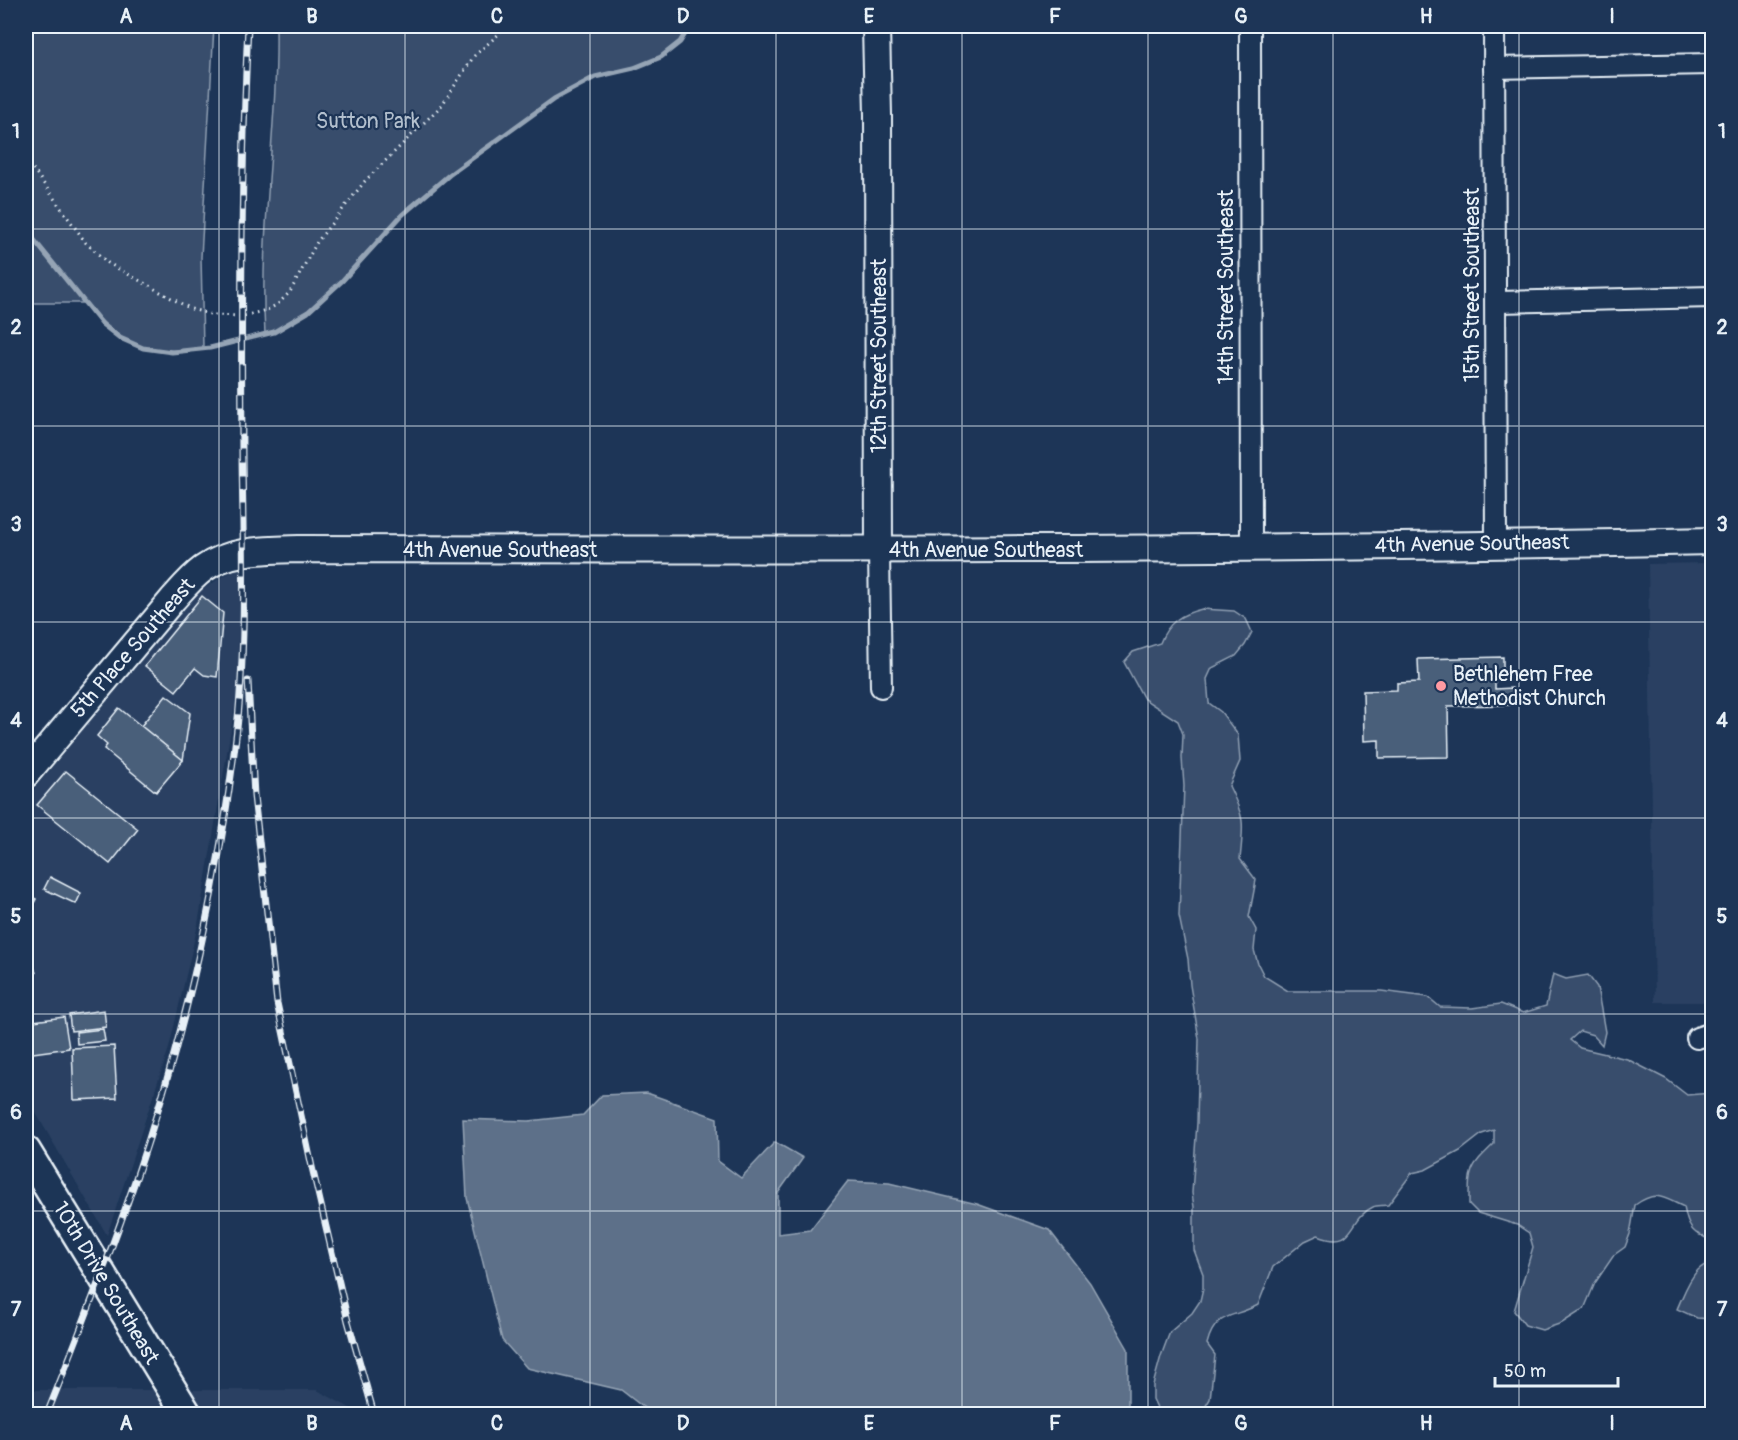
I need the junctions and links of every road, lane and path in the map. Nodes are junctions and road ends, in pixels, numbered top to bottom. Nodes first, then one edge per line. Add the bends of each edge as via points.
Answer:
1 (508, 26) edge
2 (876, 26) edge
3 (1250, 26) edge
4 (1494, 26) edge
5 (1713, 64) edge
6 (1494, 68) junction
7 (26, 159) edge
8 (1713, 297) edge
9 (1497, 302) junction
10 (1713, 541) edge
11 (1496, 544) junction
12 (1251, 548) junction
13 (259, 550) joint
14 (879, 550) junction
15 (880, 687) dead end
16 (26, 774) edge
17 (26, 1151) edge
18 (187, 1414) edge

1 - 7 path via 474,56 442,105 364,181 317,242 290,292 267,310 243,316 191,309 108,263 86,243
2 - 14 street, 12th Street Southeast
3 - 12 street, 14th Street Southeast
4 - 6 street, 15th Street Southeast
5 - 6 street
6 - 9 street, 15th Street Southeast
8 - 9 street
9 - 11 street, 15th Street Southeast
10 - 11 street, 4th Avenue Southeast
11 - 12 street, 4th Avenue Southeast
12 - 14 street, 4th Avenue Southeast
13 - 14 street, 4th Avenue Southeast
13 - 16 street, 5th Place Southeast via 220,559 194,576
14 - 15 street, 12th Street Southeast
17 - 18 main road, 10th Drive Southeast

